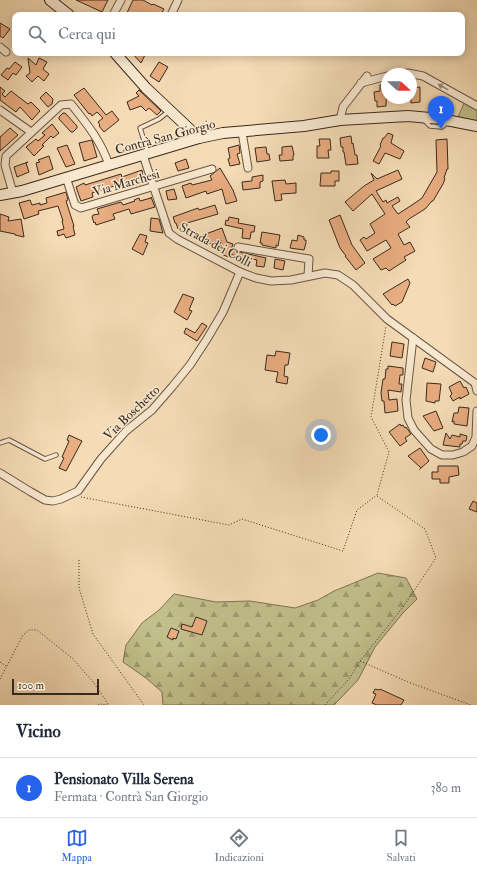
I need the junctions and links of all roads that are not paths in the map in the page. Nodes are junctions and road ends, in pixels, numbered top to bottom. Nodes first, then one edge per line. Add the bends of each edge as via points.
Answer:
1 (50, 0) edge
2 (121, 0) edge
3 (178, 0) edge
4 (66, 12) edge
5 (115, 12) edge
6 (172, 12) edge
7 (0, 46) edge
8 (6, 52) dead end
9 (117, 56) edge
10 (417, 75) edge
11 (367, 76) dead end
12 (381, 78) edge
13 (361, 83) junction
14 (477, 106) edge
15 (0, 110) edge
16 (169, 110) junction
17 (340, 120) junction
18 (477, 126) edge
19 (31, 132) junction
20 (242, 132) junction
21 (199, 138) junction
22 (146, 154) junction
23 (109, 165) junction
24 (248, 168) dead end
25 (212, 169) dead end
26 (66, 177) junction
27 (154, 187) junction
28 (12, 193) junction
29 (0, 195) edge
30 (238, 247) dead end
31 (240, 272) junction
32 (308, 276) junction
33 (413, 338) junction
34 (477, 391) edge
35 (477, 412) edge
36 (0, 442) edge
37 (56, 455) dead end
38 (0, 473) edge

1 - 4 street
2 - 5 street
3 - 6 street
7 - 8 street
9 - 16 street
14 -> 10 street
11 - 13 street
12 - 13 street
13 - 17 street via 343,107
15 - 19 street
16 - 21 street
16 - 22 lane via 159,119 140,128
17 - 18 street, Contrà San Giorgio via 408,116
17 - 20 street, Contrà San Giorgio
19 - 23 street via 61,105 71,104 104,149
19 - 28 street via 6,156 5,165
20 - 21 street, Contrà San Giorgio
20 - 24 street
21 - 22 street, Contrà San Giorgio
22 - 23 street, Contrà San Giorgio
22 - 27 street, Strada dei Colli
23 - 26 street, Contrà San Giorgio
25 - 27 street, Via Marchesi
26 - 27 street, Via Marchesi via 75,205 81,208
26 - 28 street, Contrà San Giorgio
27 - 31 street, Strada dei Colli via 169,233
28 - 29 street, Contrà San Giorgio
30 - 32 street, Strada dei Colli via 309,259
31 - 32 street, Strada dei Colli via 271,281
31 - 38 street, Via Boschetto via 208,339 172,388 100,459 78,491 61,499 45,500
32 - 33 street, Strada dei Colli via 325,273 338,275 353,285 387,319
33 - 34 street, Strada dei Colli via 475,383
33 - 35 street via 406,400 408,418 414,430 431,449 442,455 453,455 472,446 476,437
36 - 37 lane via 9,440 45,459

